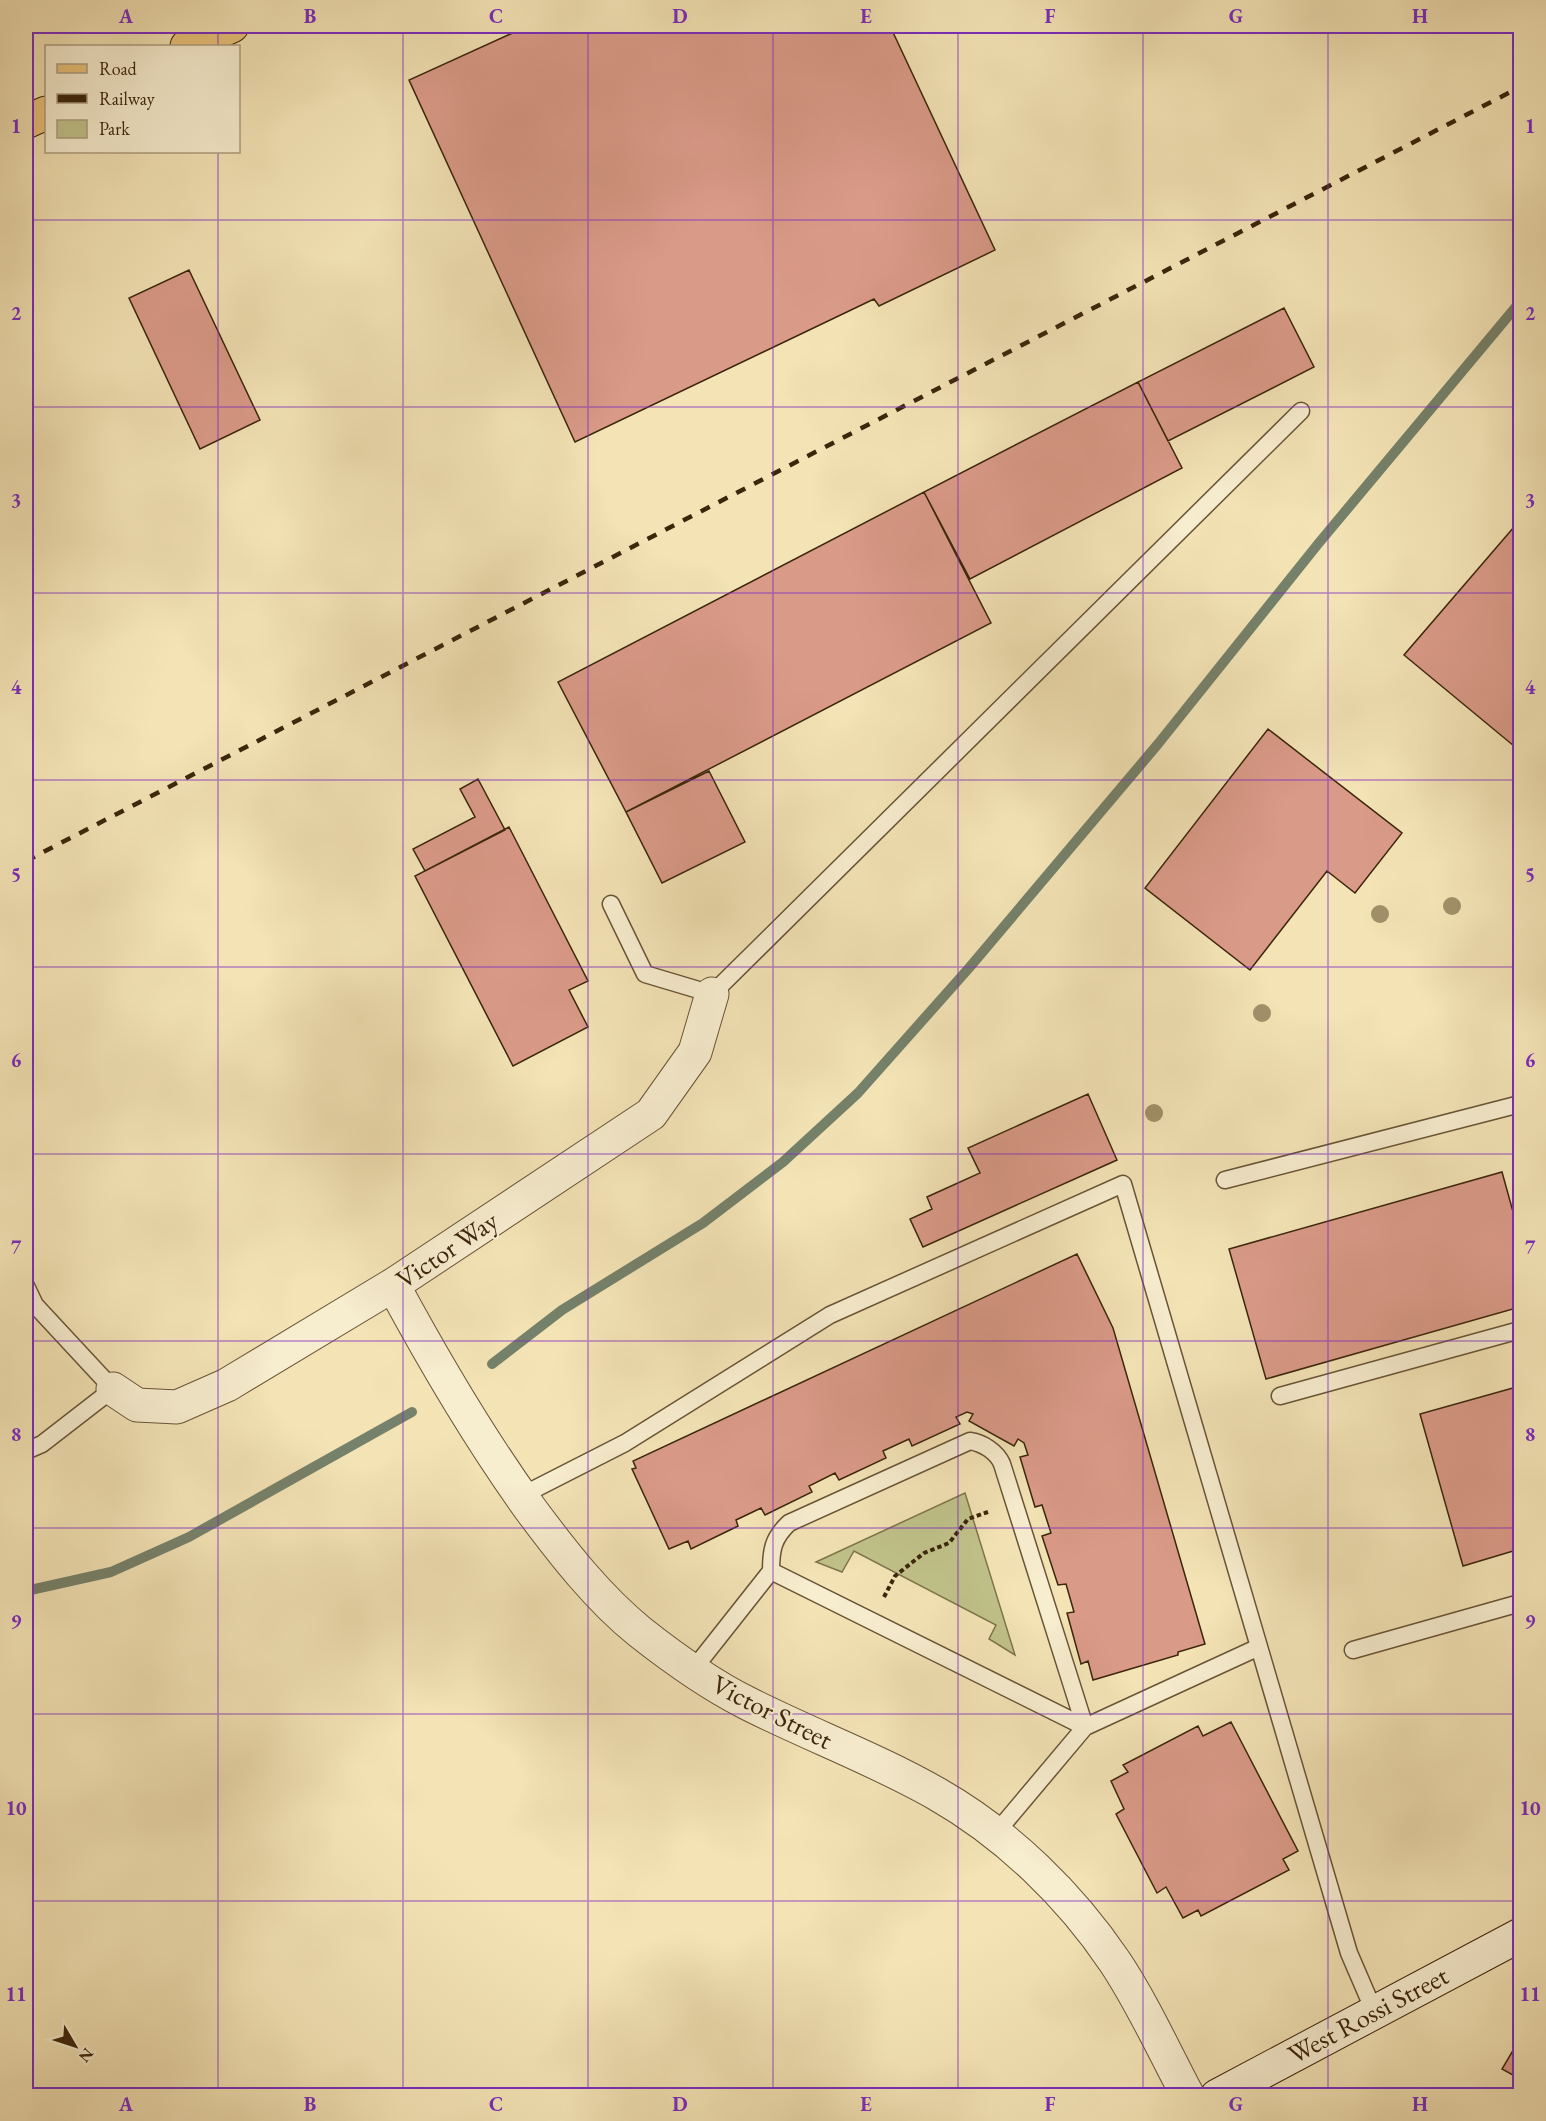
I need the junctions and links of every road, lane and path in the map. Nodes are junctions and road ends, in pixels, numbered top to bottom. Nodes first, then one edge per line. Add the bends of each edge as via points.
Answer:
1 (232, 26) edge
2 (190, 45) edge
3 (45, 114) edge
4 (26, 123) edge
5 (1301, 411) dead end
6 (611, 904) dead end
7 (712, 994) junction
8 (1521, 1104) edge
9 (1225, 1180) dead end
10 (393, 1285) junction
11 (26, 1286) edge
12 (30, 1308) edge
13 (1521, 1330) edge
14 (113, 1389) junction
15 (1280, 1396) dead end
16 (26, 1451) edge
17 (521, 1496) junction
18 (1015, 1503) junction
19 (771, 1571) junction
20 (1521, 1603) edge
21 (872, 1622) junction
22 (1259, 1647) junction
23 (1353, 1650) dead end
24 (692, 1671) junction
25 (1086, 1727) junction
26 (995, 1834) junction
27 (1521, 1935) edge
28 (1374, 2011) junction
29 (1188, 2096) edge
30 (1217, 2096) edge

1 - 2 main road
3 - 4 main road
5 - 7 lane
6 - 7 lane via 645,974
7 - 10 street, Victor Way via 695,1052 651,1114
8 - 9 lane
10 - 14 street, Victor Way via 227,1385 177,1407 137,1405
10 - 17 street, Victor Street via 439,1369
11 - 12 lane
12 - 14 lane
13 - 15 lane
14 - 16 lane via 42,1444
17 - 22 lane via 625,1443 830,1315 1123,1184
17 - 24 street, Victor Street via 596,1589 637,1630
18 - 19 lane via 999,1458 981,1443 970,1441 789,1523 774,1542
18 - 21 path via 968,1519 949,1543 924,1553 895,1576
18 - 25 lane
19 - 21 lane
19 - 24 lane
20 - 23 lane
21 - 25 lane
22 - 25 lane
22 - 28 lane via 1349,1953
24 - 26 street, Victor Street via 746,1703 894,1771
25 - 26 lane
26 - 29 street, Victor Street via 1054,1887 1115,1962
27 - 28 street, West Rossi Street
28 - 30 street, West Rossi Street

